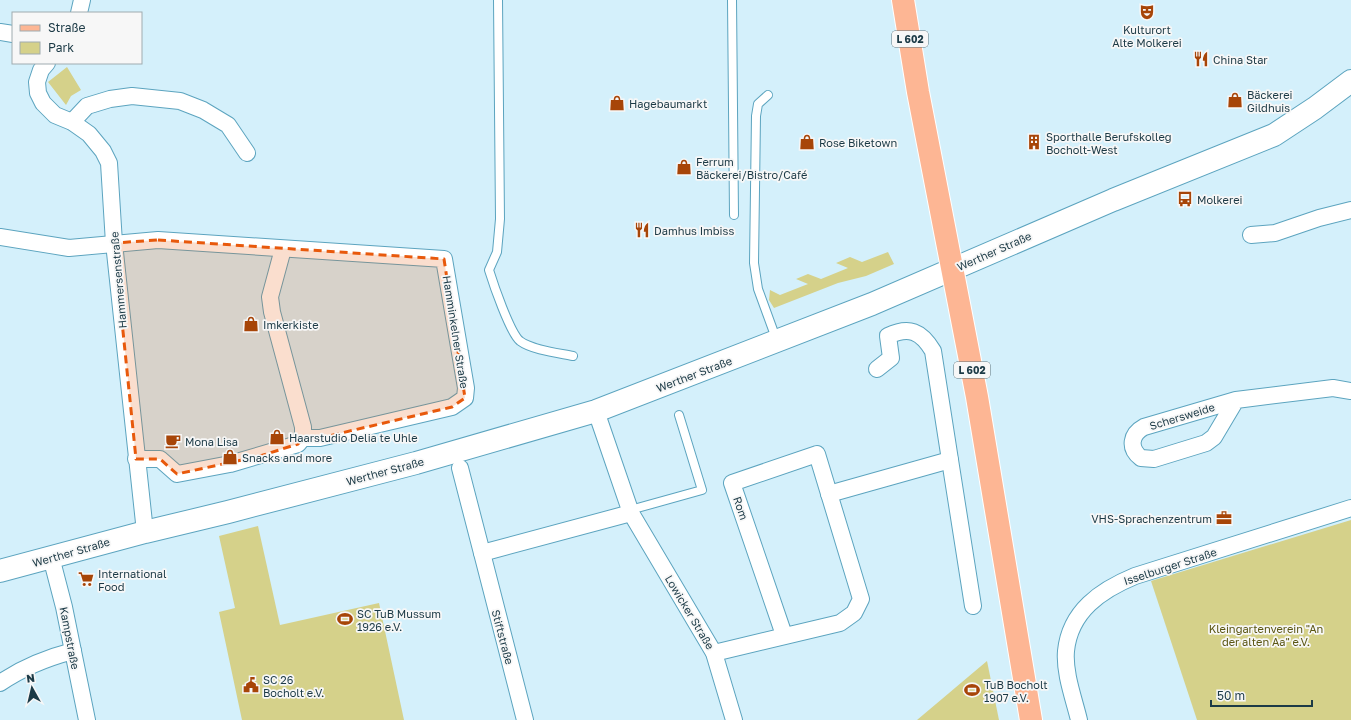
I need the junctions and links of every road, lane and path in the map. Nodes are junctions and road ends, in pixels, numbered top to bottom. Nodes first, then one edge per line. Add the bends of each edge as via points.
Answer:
1 (82, 0) edge
2 (498, 0) edge
3 (732, 0) edge
4 (903, 0) edge
5 (79, 12) edge
6 (0, 32) edge
7 (12, 34) edge
8 (46, 64) edge
9 (1351, 80) edge
10 (768, 95) dead end
11 (72, 122) junction
12 (247, 153) dead end
13 (1351, 210) edge
14 (734, 215) dead end
15 (1251, 235) dead end
16 (0, 237) edge
17 (114, 243) junction
18 (283, 249) junction
19 (953, 270) junction
20 (777, 342) junction
21 (573, 356) dead end
22 (877, 369) dead end
23 (1351, 391) edge
24 (1236, 400) junction
25 (596, 411) junction
26 (679, 415) dead end
27 (303, 438) junction
28 (136, 460) junction
29 (950, 460) junction
30 (460, 468) dead end
31 (829, 494) junction
32 (1351, 508) edge
33 (631, 512) junction
34 (145, 532) junction
35 (482, 553) junction
36 (51, 557) junction
37 (0, 571) edge
38 (973, 606) dead end
39 (784, 635) junction
40 (73, 651) junction
41 (714, 652) junction
42 (0, 683) edge
43 (87, 720) edge
44 (525, 720) edge
45 (734, 720) edge
46 (1031, 720) edge
47 (1079, 720) edge

1 - 5 street
2 - 21 lane via 500,219 497,252 489,270 507,322 519,340 545,351
3 - 14 lane
4 - 19 main road, L 602
6 - 7 street
8 - 11 street, Hammersenstraße via 37,82 38,93 43,103 55,115
9 - 19 main road, Werther Straße via 1274,135 1113,200
10 - 20 lane via 758,104 756,116 754,263 758,289
11 - 12 street via 87,106 110,98 132,96 180,101 203,110 228,125
11 - 17 street, Hammersenstraße via 89,134 104,151 108,163
13 - 15 street via 1275,233
16 - 17 street, Hamminkelner Straße via 69,248
17 - 18 street, Hamminkelner Straße via 158,240
17 - 28 street, Hammersenstraße
18 - 27 street via 270,297 303,427
18 - 27 street, Hamminkelner Straße via 444,260 466,388 465,398 452,407 320,438
19 - 20 main road, Werther Straße
19 - 46 main road, L 602
20 - 25 main road, Werther Straße
22 - 29 street via 892,358 888,336 899,331 909,331 919,334 927,341 933,351
23 - 24 street, Schersweide via 1333,388
24 - 24 street, Schersweide via 1144,427 1135,434 1133,450 1140,458 1154,459 1206,443 1214,437
25 - 33 street, Lowicker Straße
25 - 34 main road, Werther Straße via 416,463
26 - 33 lane via 702,490
27 - 28 street, Hamminkelner Straße via 298,444 260,456 177,474 160,459
28 - 34 street, Hammersenstraße
29 - 31 street
29 - 38 street
30 - 35 street, Stiftstraße
31 - 39 street, Rom via 861,599 854,613 840,623
31 - 39 street, Rom via 817,454 732,483
32 - 47 street, Isselburger Straße via 1135,576 1094,598 1076,620 1066,652
33 - 35 street
33 - 41 street, Lowicker Straße
34 - 36 main road, Werther Straße
35 - 44 street, Stiftstraße
36 - 37 main road, Werther Straße
36 - 40 street, Kampstraße
39 - 41 street, Rom
40 - 42 street via 15,672
40 - 43 street, Kampstraße
41 - 45 street, Lowicker Straße

